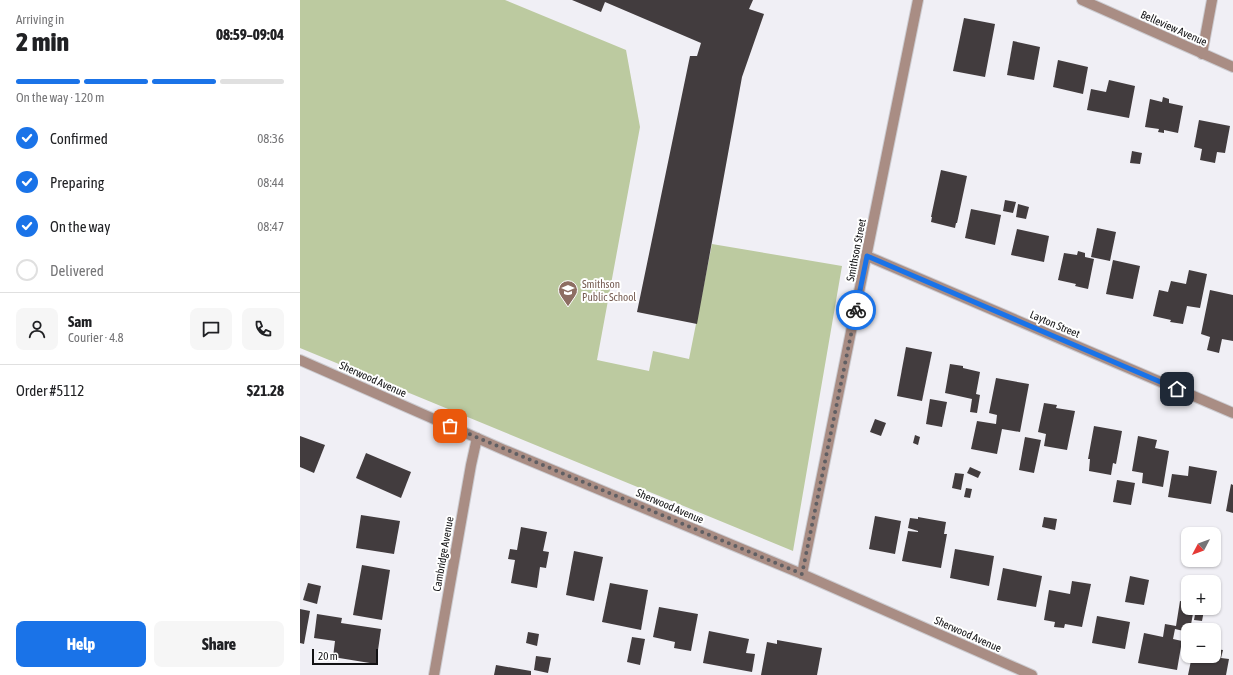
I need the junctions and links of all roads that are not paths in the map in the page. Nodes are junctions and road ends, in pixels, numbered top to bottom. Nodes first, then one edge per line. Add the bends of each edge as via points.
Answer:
1 (918, 0) edge
2 (1082, 0) edge
3 (1212, 0) edge
4 (1202, 54) junction
5 (1233, 67) edge
6 (867, 256) junction
7 (300, 360) edge
8 (1233, 413) edge
9 (477, 438) junction
10 (802, 574) junction
11 (434, 675) edge
12 (1032, 675) edge

1 - 6 street, Smithson Street
2 - 4 street, Belleview Avenue
3 - 4 street
4 - 5 street, Belleview Avenue
6 - 8 street, Layton Street
6 - 10 street, Smithson Street
7 - 9 street, Sherwood Avenue
9 - 10 street, Sherwood Avenue
9 - 11 street, Cambridge Avenue
10 - 12 street, Sherwood Avenue

